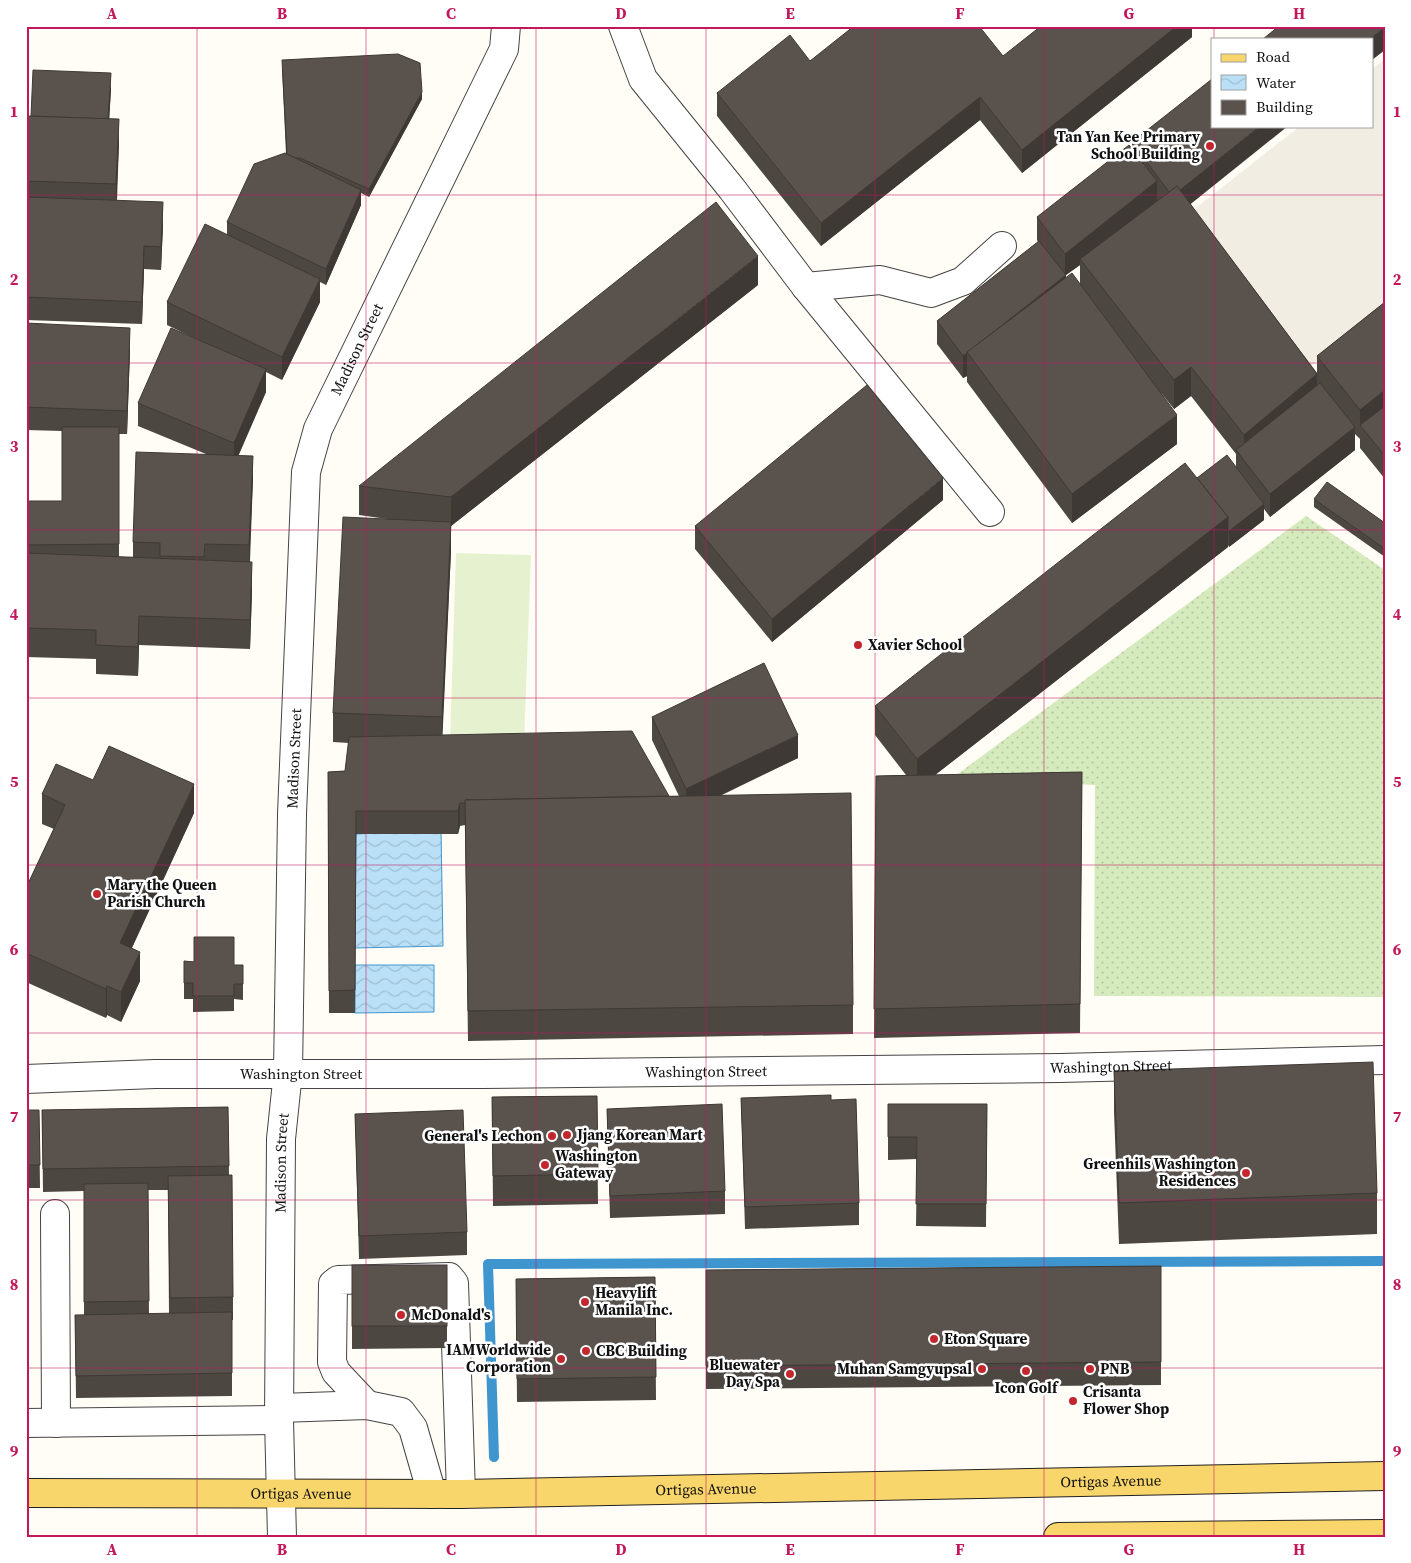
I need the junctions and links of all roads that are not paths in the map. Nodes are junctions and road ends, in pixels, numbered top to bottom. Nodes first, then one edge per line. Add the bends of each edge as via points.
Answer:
1 (506, 26) edge
2 (623, 26) edge
3 (1002, 246) dead end
4 (806, 287) junction
5 (990, 512) dead end
6 (1385, 1060) edge
7 (288, 1072) junction
8 (26, 1079) edge
9 (55, 1214) dead end
10 (367, 1404) junction
11 (279, 1414) junction
12 (26, 1423) edge
13 (56, 1423) junction
14 (1385, 1476) edge
15 (281, 1492) junction
16 (26, 1493) edge
17 (432, 1494) junction
18 (469, 1494) junction
19 (1385, 1534) edge
20 (1090, 1536) edge
21 (282, 1537) edge
22 (1058, 1537) edge

1 - 7 street, Madison Street via 504,48 318,429 306,472 292,814
2 - 4 street via 643,79
3 - 4 street via 963,281 931,293 880,280
4 - 5 street
6 - 7 street, Washington Street via 1306,1075
7 - 8 street, Washington Street
7 - 11 street, Madison Street via 281,1139
9 - 13 street
10 - 11 street
10 - 17 street via 401,1412 408,1419
10 - 18 street via 336,1372 332,1362 332,1284 338,1280 448,1277 454,1283
11 - 13 street
11 - 15 street, Madison Street
12 - 13 street
14 - 18 main road, Ortigas Avenue
15 - 16 main road, Ortigas Avenue
15 - 17 main road, Ortigas Avenue
15 - 21 street, Madison Street
17 - 18 main road, Ortigas Avenue
19 - 20 main road
20 - 22 main road

